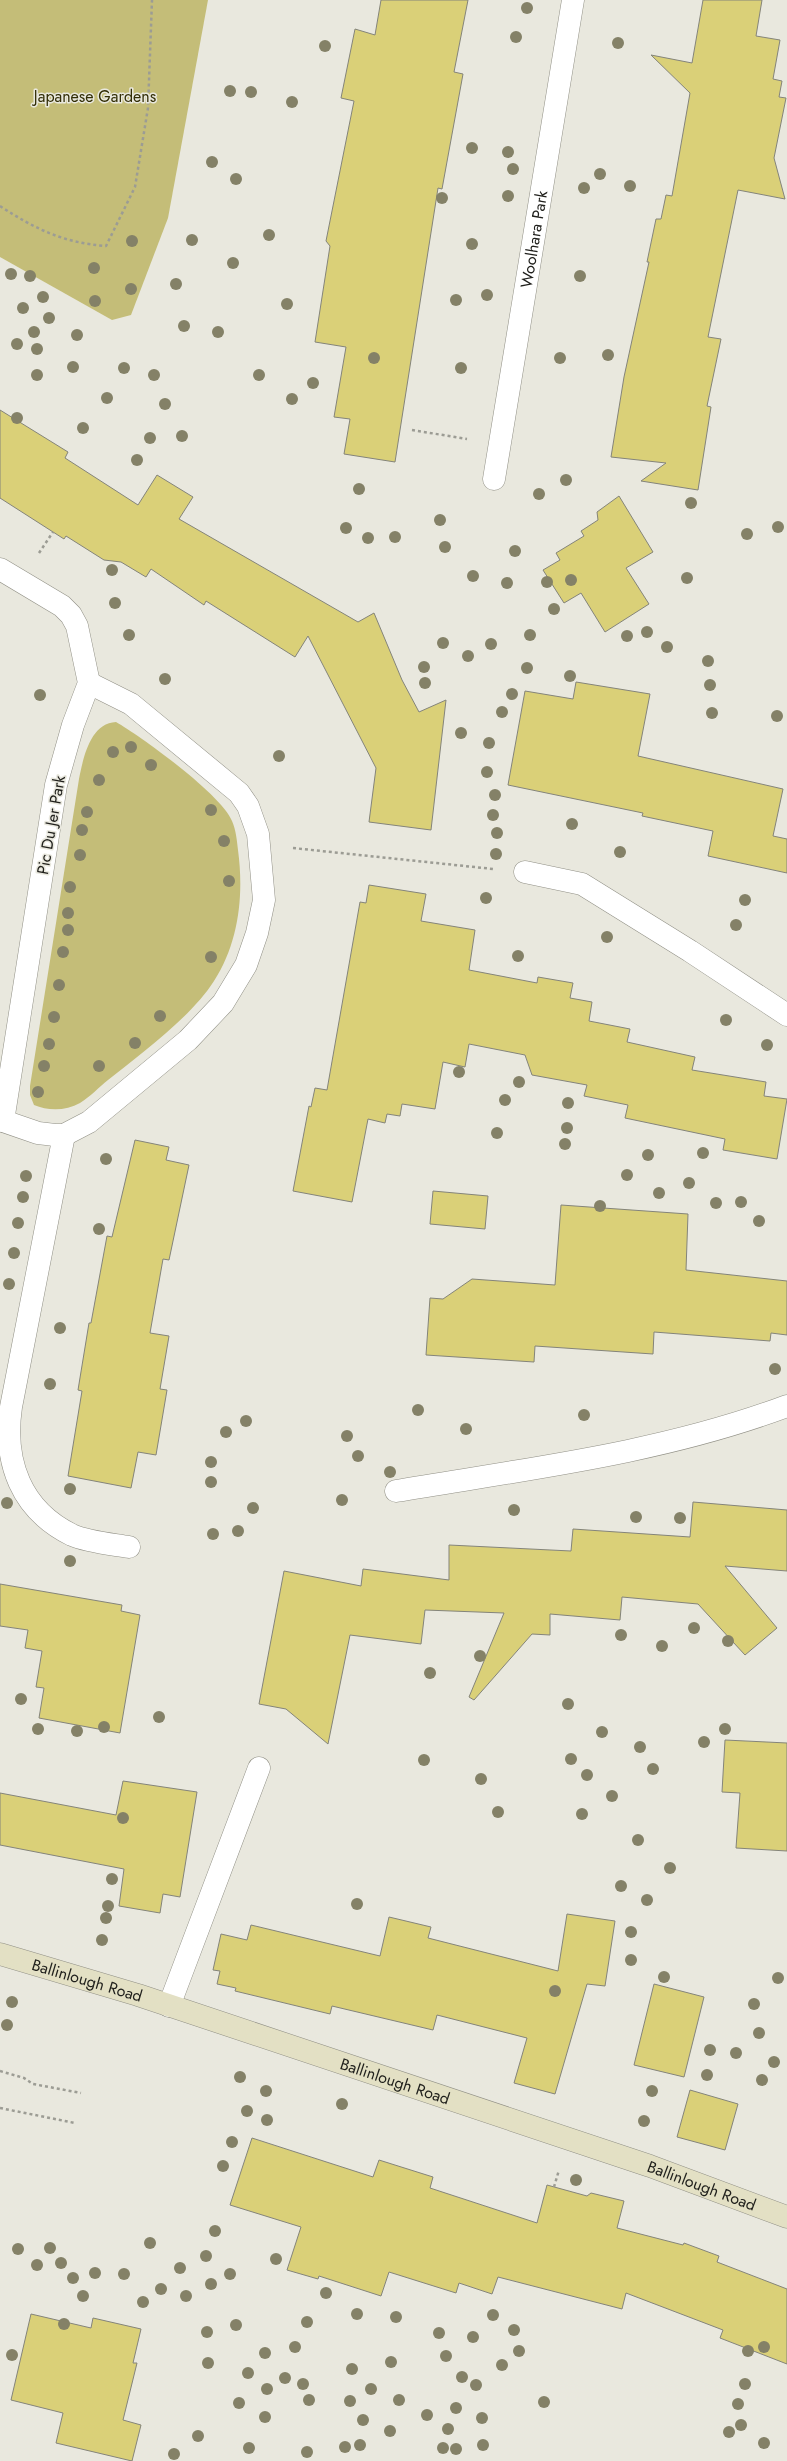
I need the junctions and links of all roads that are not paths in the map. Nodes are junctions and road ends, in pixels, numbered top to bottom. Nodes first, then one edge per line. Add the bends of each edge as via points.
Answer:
1 (573, 0) edge
2 (494, 479) dead end
3 (0, 569) edge
4 (89, 683) junction
5 (525, 872) road end
6 (787, 1015) edge
7 (1, 1120) edge
8 (64, 1135) junction
9 (787, 1406) edge
10 (396, 1491) dead end
11 (129, 1547) dead end
12 (259, 1768) dead end
13 (0, 1954) edge
14 (169, 2006) junction
15 (787, 2216) edge

1 - 2 street, Woolhara Park
3 - 4 street via 62,606 71,615 77,626
4 - 7 street, Pic Du Jer Park via 73,725 56,785
4 - 8 street via 131,704 239,793 248,806 260,844 264,900 258,933 246,965 223,1003 188,1040 99,1115
5 - 6 street via 582,884
7 - 8 street via 38,1132
8 - 11 street via 11,1407 10,1445 14,1475 28,1501 47,1520 74,1536
9 - 10 street via 705,1432 639,1448
12 - 14 street
13 - 14 street, Ballinlough Road
14 - 15 street, Ballinlough Road via 650,2166

